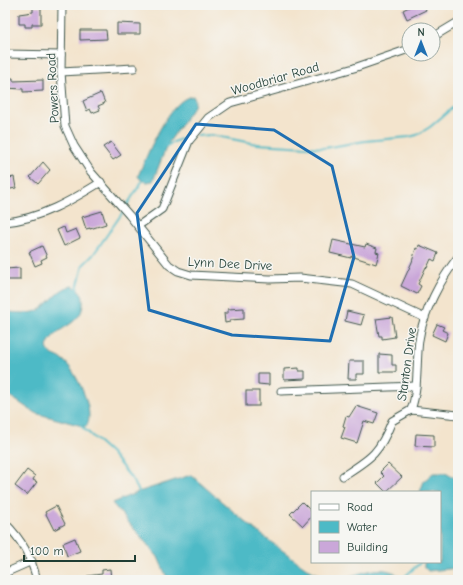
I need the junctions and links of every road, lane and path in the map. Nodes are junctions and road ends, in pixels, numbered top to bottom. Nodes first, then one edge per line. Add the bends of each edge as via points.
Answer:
1 (62, 5) edge
2 (458, 22) edge
3 (441, 32) edge
4 (401, 52) edge
5 (5, 54) edge
6 (61, 55) junction
7 (134, 68) dead end
8 (60, 72) junction
9 (101, 182) junction
10 (5, 222) edge
11 (138, 226) junction
12 (458, 257) edge
13 (425, 318) junction
14 (416, 386) junction
15 (280, 391) dead end
16 (411, 410) junction
17 (458, 416) edge
18 (343, 476) dead end
19 (5, 523) edge
20 (32, 561) junction
21 (5, 573) edge
22 (37, 580) edge

1 - 6 street, Powers Road
2 - 3 street
4 - 11 street, Woodbriar Road via 354,68 230,103 208,118 189,141 162,209
5 - 6 street
6 - 8 street, Powers Road
7 - 8 street
8 - 9 street, Powers Road via 65,126 84,162
9 - 10 street via 38,215
9 - 11 street, Lynn Dee Drive
11 - 13 street, Lynn Dee Drive via 169,265 184,273 300,278 352,284
12 - 13 street, Stanton Drive via 437,287
13 - 14 street, Stanton Drive via 420,339
14 - 15 street
14 - 16 street, Stanton Drive
16 - 17 street
16 - 18 street via 392,421 384,443 370,459
19 - 20 street via 21,541
20 - 21 street
20 - 22 street

